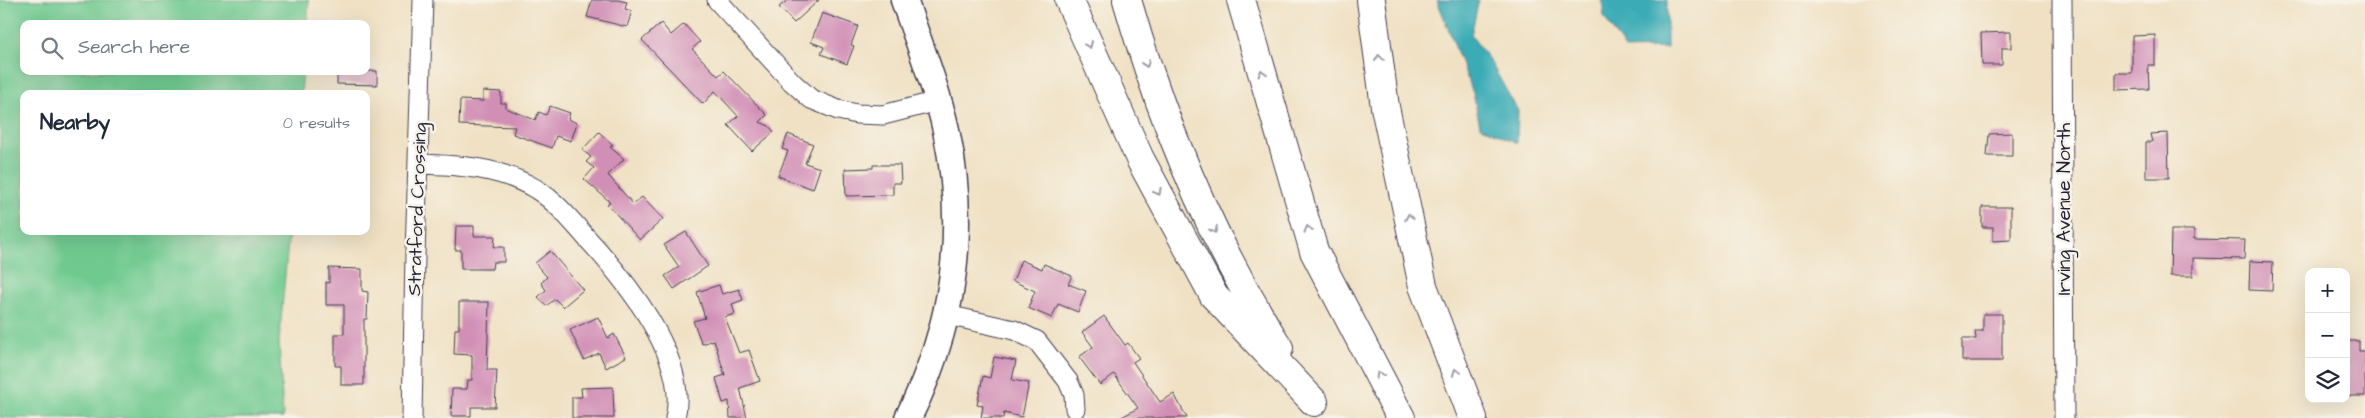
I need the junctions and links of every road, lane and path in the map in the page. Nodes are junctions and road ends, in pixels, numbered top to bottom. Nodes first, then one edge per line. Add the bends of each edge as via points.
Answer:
1 (423, 0) edge
2 (717, 0) edge
3 (904, 0) edge
4 (1070, 0) edge
5 (1127, 0) edge
6 (1241, 0) edge
7 (1371, 0) edge
8 (2062, 0) edge
9 (938, 101) junction
10 (418, 164) junction
11 (947, 315) junction
12 (1075, 409) dead end
13 (1320, 410) edge
14 (412, 418) edge
15 (675, 418) edge
16 (908, 418) edge
17 (1402, 418) edge
18 (1473, 418) edge
19 (2064, 418) edge

1 - 10 street, Stratford Crossing
2 - 9 street via 811,99 848,112 883,115
3 - 9 street
4 -> 13 highway via 1140,159 1214,296
5 -> 13 highway via 1144,61 1177,150 1217,237 1263,322
17 -> 6 highway via 1314,252
18 -> 7 highway via 1423,286 1385,107
8 - 19 street, Irving Avenue North
9 - 11 street via 952,165 957,208 955,258
10 - 14 street, Stratford Crossing
10 - 15 street via 488,169 536,189 556,204 630,288 646,315 672,368 677,390
11 - 12 street via 1014,330 1037,341 1068,381
11 - 16 street via 936,354

